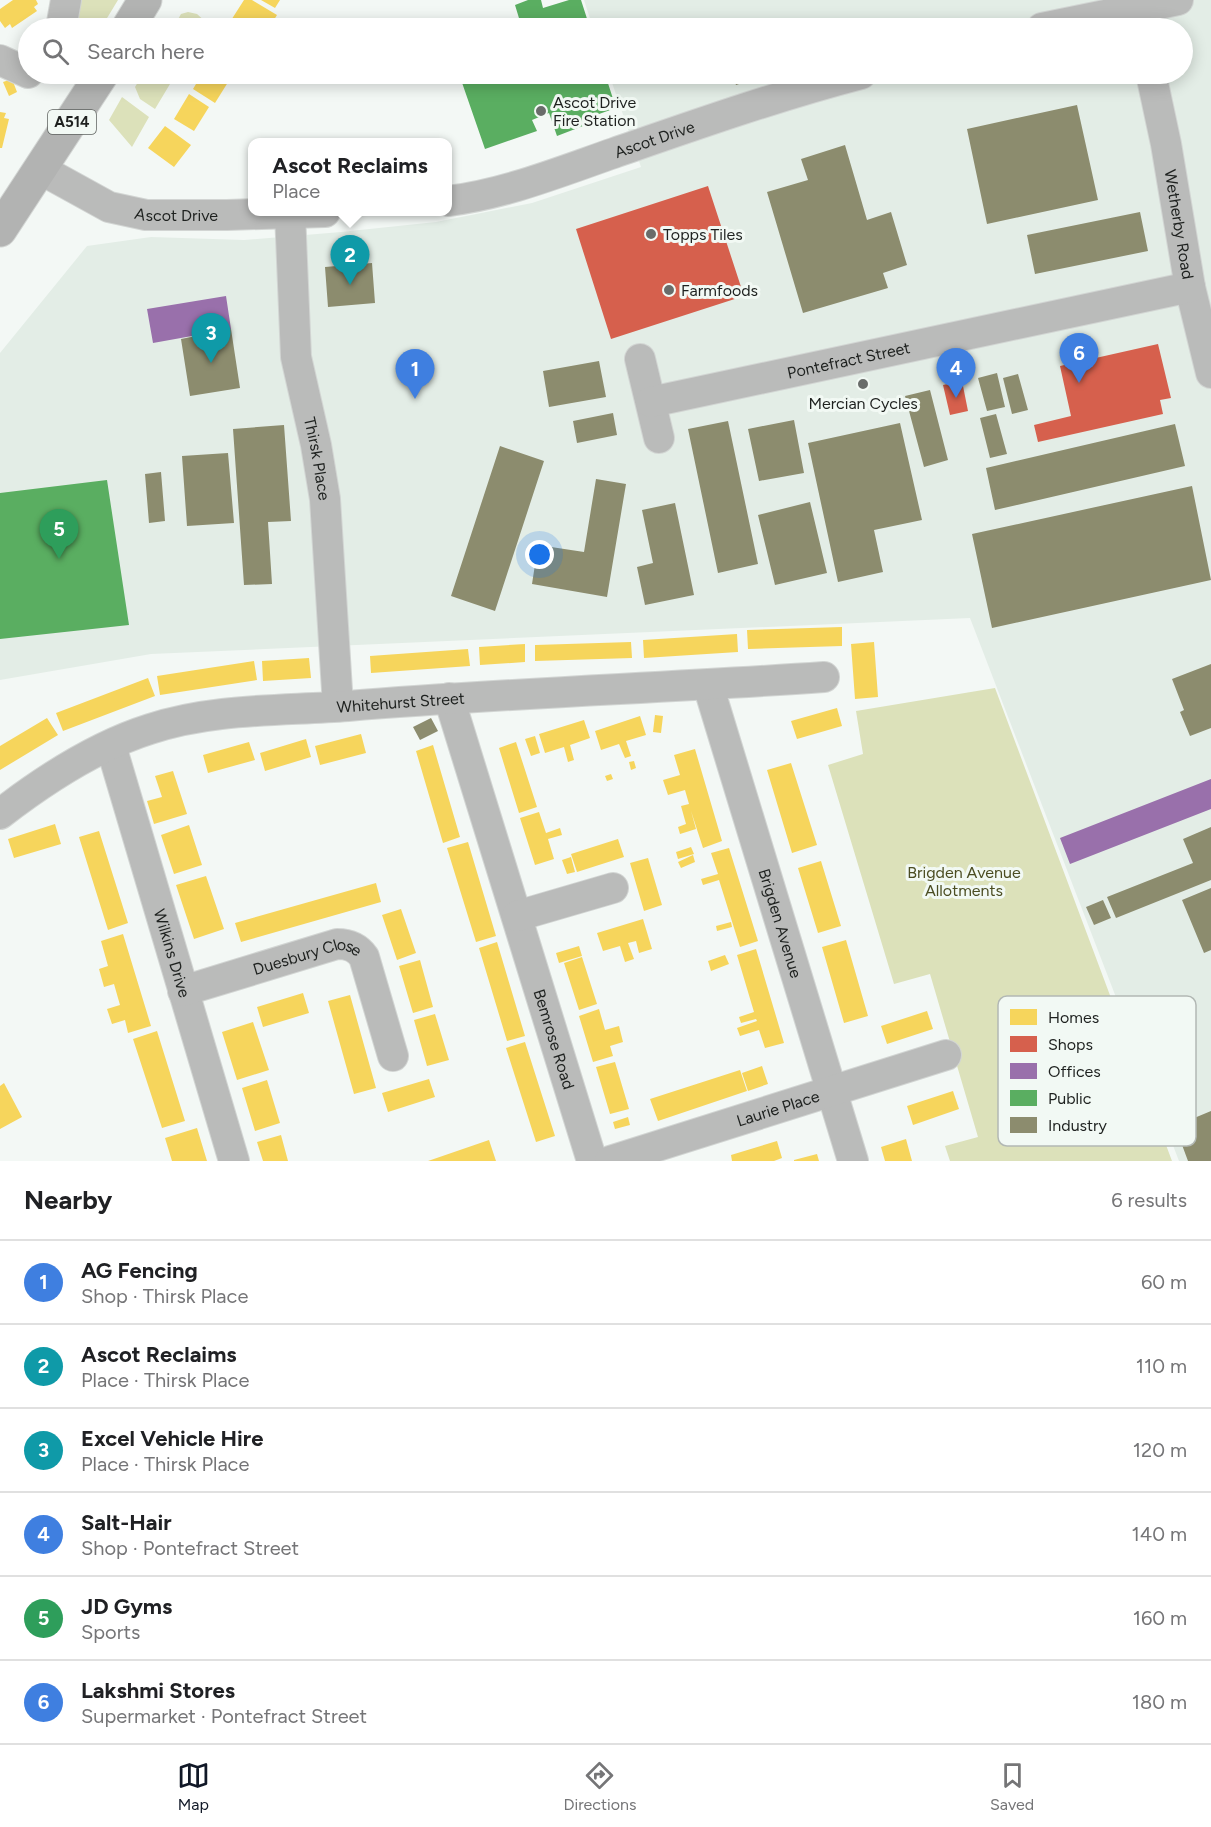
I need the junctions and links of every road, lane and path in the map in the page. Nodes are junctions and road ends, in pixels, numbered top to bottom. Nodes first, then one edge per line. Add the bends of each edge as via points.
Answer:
1 (66, 0) edge
2 (145, 0) edge
3 (1178, 0) edge
4 (63, 18) edge
5 (134, 18) edge
6 (1139, 18) edge
7 (0, 60) edge
8 (18, 68) edge
9 (95, 84) edge
10 (828, 84) edge
11 (1153, 84) edge
12 (40, 169) junction
13 (452, 200) edge
14 (248, 214) edge
15 (290, 216) edge
16 (0, 231) edge
17 (1190, 287) junction
18 (640, 359) dead end
19 (1211, 373) edge
20 (651, 402) junction
21 (659, 438) dead end
22 (824, 677) dead end
23 (708, 685) junction
24 (449, 698) junction
25 (338, 706) junction
26 (111, 746) junction
27 (0, 814) edge
28 (608, 897) dead end
29 (517, 916) junction
30 (183, 992) junction
31 (945, 1055) dead end
32 (393, 1056) dead end
33 (831, 1089) junction
34 (234, 1161) edge
35 (592, 1161) edge
36 (610, 1161) edge
37 (854, 1161) edge

1 - 4 street
2 - 5 main road
3 - 6 street
7 - 8 street
9 - 12 main road, A514
10 - 13 street, Ascot Drive via 528,182
11 - 17 street, Wetherby Road
12 - 14 street, Ascot Drive via 109,207 146,215
12 - 16 main road, A514
15 - 25 street, Thirsk Place via 296,357 316,445 326,521
17 - 19 street, Wetherby Road
17 - 20 street, Pontefract Street
18 - 20 street
20 - 21 street
22 - 23 street, Whitehurst Street
23 - 24 street, Whitehurst Street
23 - 33 street, Brigden Avenue
24 - 25 street, Whitehurst Street
24 - 29 street, Bemrose Road
25 - 26 street, Whitehurst Street via 185,720 148,729
26 - 27 street, Whitehurst Street via 66,769
26 - 30 street, Wilkins Drive
28 - 29 street
29 - 35 street, Bemrose Road
30 - 32 street, Duesbury Close via 346,944 364,957
30 - 34 street, Wilkins Drive
31 - 33 street, Laurie Place
33 - 36 street, Laurie Place
33 - 37 street, Brigden Avenue

